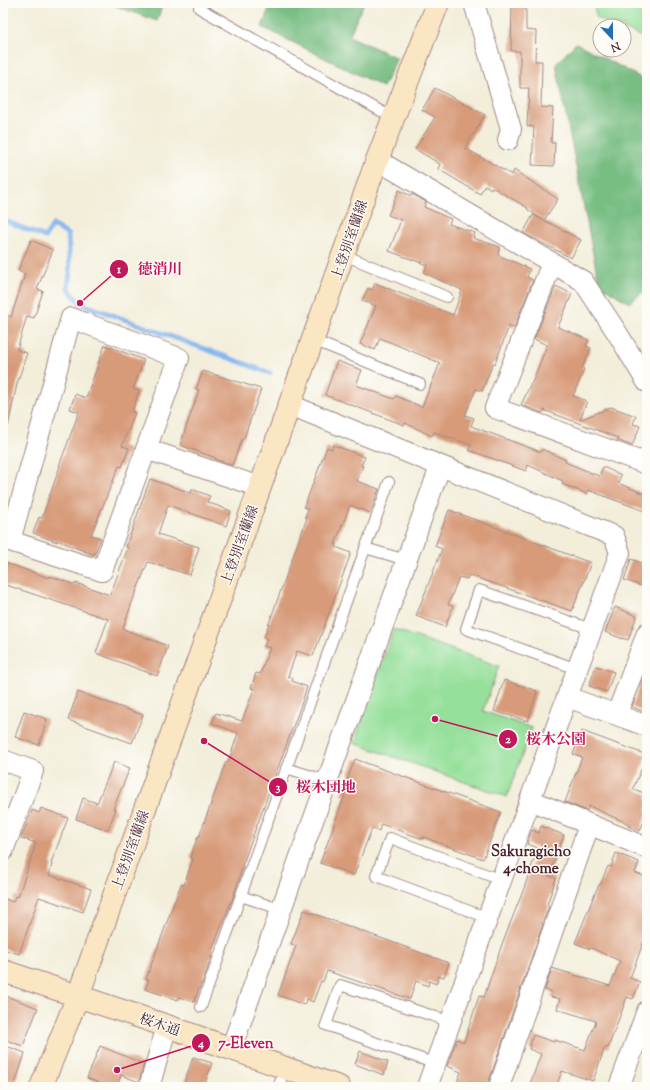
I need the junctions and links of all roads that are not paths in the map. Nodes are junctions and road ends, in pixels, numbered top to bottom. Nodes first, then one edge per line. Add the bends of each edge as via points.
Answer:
1 (438, 3) edge
2 (474, 3) edge
3 (199, 8) dead end
4 (393, 118) junction
5 (508, 140) dead end
6 (377, 160) junction
7 (344, 255) junction
8 (552, 263) junction
9 (447, 297) dead end
10 (313, 340) junction
11 (647, 382) edge
12 (420, 384) dead end
13 (290, 405) junction
14 (146, 449) junction
15 (647, 457) edge
16 (440, 466) junction
17 (389, 482) dead end
18 (260, 487) junction
19 (365, 548) junction
20 (406, 560) junction
21 (591, 629) junction
22 (647, 633) edge
23 (576, 670) junction
24 (567, 697) junction
25 (617, 714) junction
26 (647, 726) edge
27 (3, 760) edge
28 (286, 768) junction
29 (328, 781) junction
30 (530, 800) junction
31 (589, 825) junction
32 (647, 848) edge
33 (3, 851) edge
34 (501, 880) junction
35 (241, 896) junction
36 (282, 910) junction
37 (488, 918) junction
38 (3, 971) edge
39 (78, 996) junction
40 (201, 1007) dead end
41 (647, 1011) edge
42 (451, 1022) junction
43 (167, 1026) junction
44 (231, 1049) junction
45 (436, 1064) junction
46 (282, 1078) edge
47 (41, 1087) edge
48 (149, 1087) edge
49 (339, 1087) edge
50 (427, 1087) edge
51 (499, 1087) edge
52 (620, 1087) edge

1 - 4 main road, 上登別室蘭線
2 - 5 street via 512,129
3 - 4 lane
4 - 6 main road, 上登別室蘭線
6 - 7 main road, 上登別室蘭線
6 - 8 street
7 - 9 lane
7 - 10 main road, 上登別室蘭線
8 - 11 street via 583,281
8 - 15 street via 495,408 644,463
10 - 12 lane
10 - 13 main road, 上登別室蘭線
13 - 16 street
13 - 18 main road, 上登別室蘭線
14 - 14 street via 102,571 10,541 71,318 179,358
14 - 18 street
16 - 20 street
16 - 21 street via 614,536 620,553
17 - 19 lane
18 - 39 main road, 上登別室蘭線
19 - 20 lane
19 - 28 lane
20 - 29 street
21 - 23 street
21 - 23 lane via 479,590 466,629
22 - 25 street
23 - 24 street
24 - 25 street
24 - 30 street
25 - 26 street
27 - 33 street via 33,771
28 - 29 lane
28 - 35 lane
29 - 36 street
30 - 31 street
30 - 34 street
31 - 32 street
31 - 51 street
34 - 37 street
34 - 37 lane via 390,838 376,876
35 - 36 lane
35 - 40 lane
36 - 44 street
37 - 42 street
38 - 39 main road, 桜木通
39 - 43 main road, 桜木通
39 - 47 main road, 上登別室蘭線
41 - 52 street
42 - 45 street
42 - 45 lane via 340,985 326,1025
43 - 44 main road, 桜木通
43 - 48 street
44 - 46 main road, 桜木通
45 - 50 street
46 - 49 main road, 桜木通

